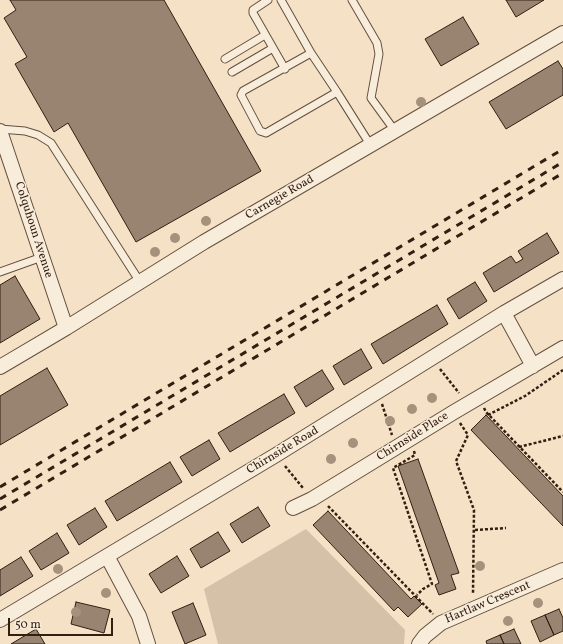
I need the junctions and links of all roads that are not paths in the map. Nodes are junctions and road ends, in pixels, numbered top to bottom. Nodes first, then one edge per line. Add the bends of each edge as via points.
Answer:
1 (268, 0) edge
2 (281, 0) edge
3 (352, 0) edge
4 (563, 34) edge
5 (266, 35) junction
6 (273, 48) junction
7 (312, 53) junction
8 (225, 59) dead end
9 (285, 69) junction
10 (232, 72) dead end
11 (337, 92) junction
12 (0, 130) edge
13 (395, 132) junction
14 (371, 146) junction
15 (42, 257) junction
16 (0, 272) edge
17 (563, 278) edge
18 (140, 282) junction
19 (504, 313) junction
20 (66, 328) junction
21 (563, 348) edge
22 (533, 366) junction
23 (0, 367) edge
24 (293, 508) dead end
25 (107, 556) junction
26 (563, 570) edge
27 (0, 620) edge
28 (148, 644) edge
29 (419, 644) edge

1 - 5 lane via 253,10
2 - 7 lane
3 - 13 lane via 377,44 379,54 371,98
4 - 13 street, Carnegie Road
5 - 6 lane
5 - 8 lane
6 - 9 lane
6 - 10 lane
7 - 9 lane
7 - 11 lane
9 - 11 lane via 243,91 241,95 260,131 266,133
11 - 14 lane
12 - 15 street, Colquhoun Avenue
12 - 18 lane via 25,131 51,143
13 - 14 street, Carnegie Road
14 - 18 street, Carnegie Road
15 - 16 lane
15 - 20 street, Colquhoun Avenue
17 - 19 street, Chirnside Road
18 - 20 street, Carnegie Road
19 - 22 street
19 - 25 street, Chirnside Road via 276,455
20 - 23 street, Carnegie Road
21 - 22 street, Chirnside Place
22 - 24 street, Chirnside Place via 315,498
25 - 27 street, Chirnside Road
25 - 28 street via 139,616
26 - 29 street, Hartlaw Crescent via 441,623

